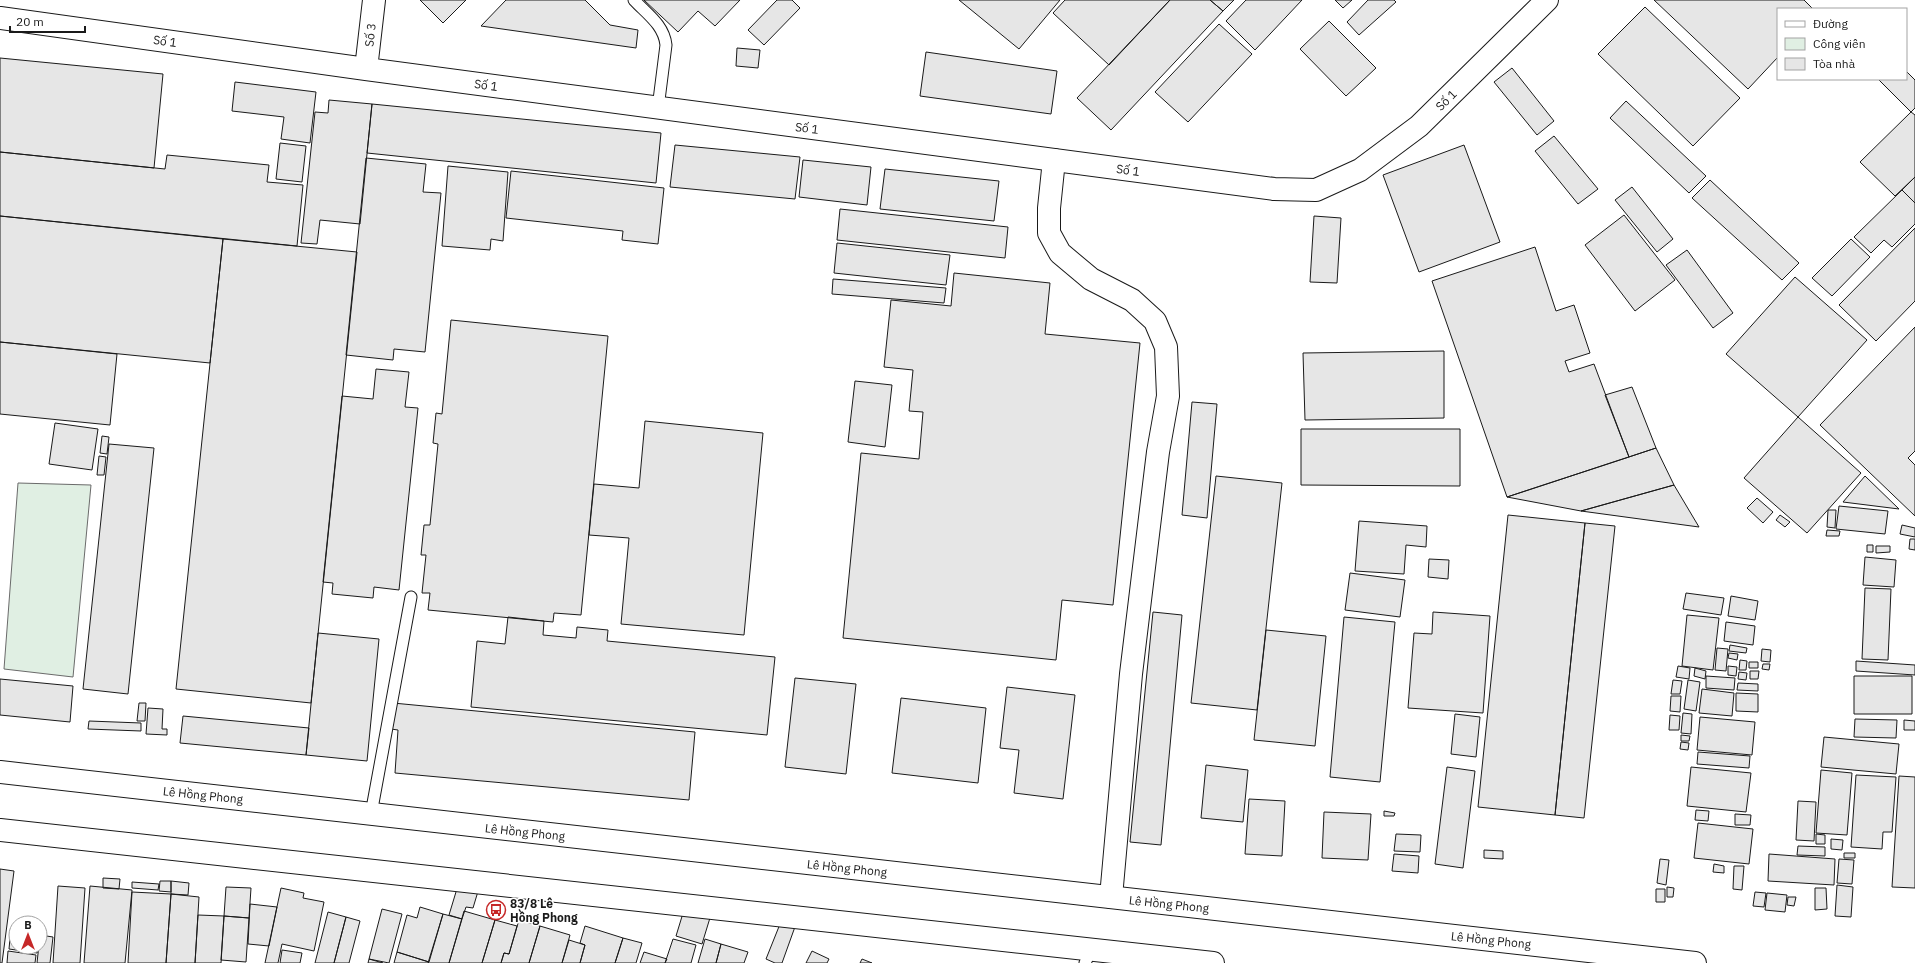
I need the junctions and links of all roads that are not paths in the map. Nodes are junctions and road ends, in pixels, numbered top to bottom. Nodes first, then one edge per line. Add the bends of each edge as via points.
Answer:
1 (374, 0) edge
2 (634, 0) edge
3 (1547, 0) edge
4 (0, 18) edge
5 (366, 69) junction
6 (658, 108) junction
7 (1054, 160) junction
8 (411, 597) dead end
9 (0, 772) edge
10 (371, 814) junction
11 (0, 830) edge
12 (1111, 897) junction
13 (1088, 956) edge
14 (1213, 963) edge
15 (1695, 963) edge

1 - 5 main road, Số 3
2 - 6 lane via 661,28 665,38
3 - 7 main road, Số 1 via 1419,126 1360,170 1316,190 1274,189
4 - 5 main road, Số 1
5 - 6 main road, Số 1
6 - 7 main road, Số 1
7 - 12 main road via 1048,208 1049,233 1060,253 1091,279 1132,300 1155,321 1166,347 1168,396 1158,452 1131,674
8 - 10 lane
9 - 10 main road, Lê Hồng Phong
10 - 12 main road, Lê Hồng Phong
11 - 13 main road
12 - 15 main road, Lê Hồng Phong
13 - 14 main road

